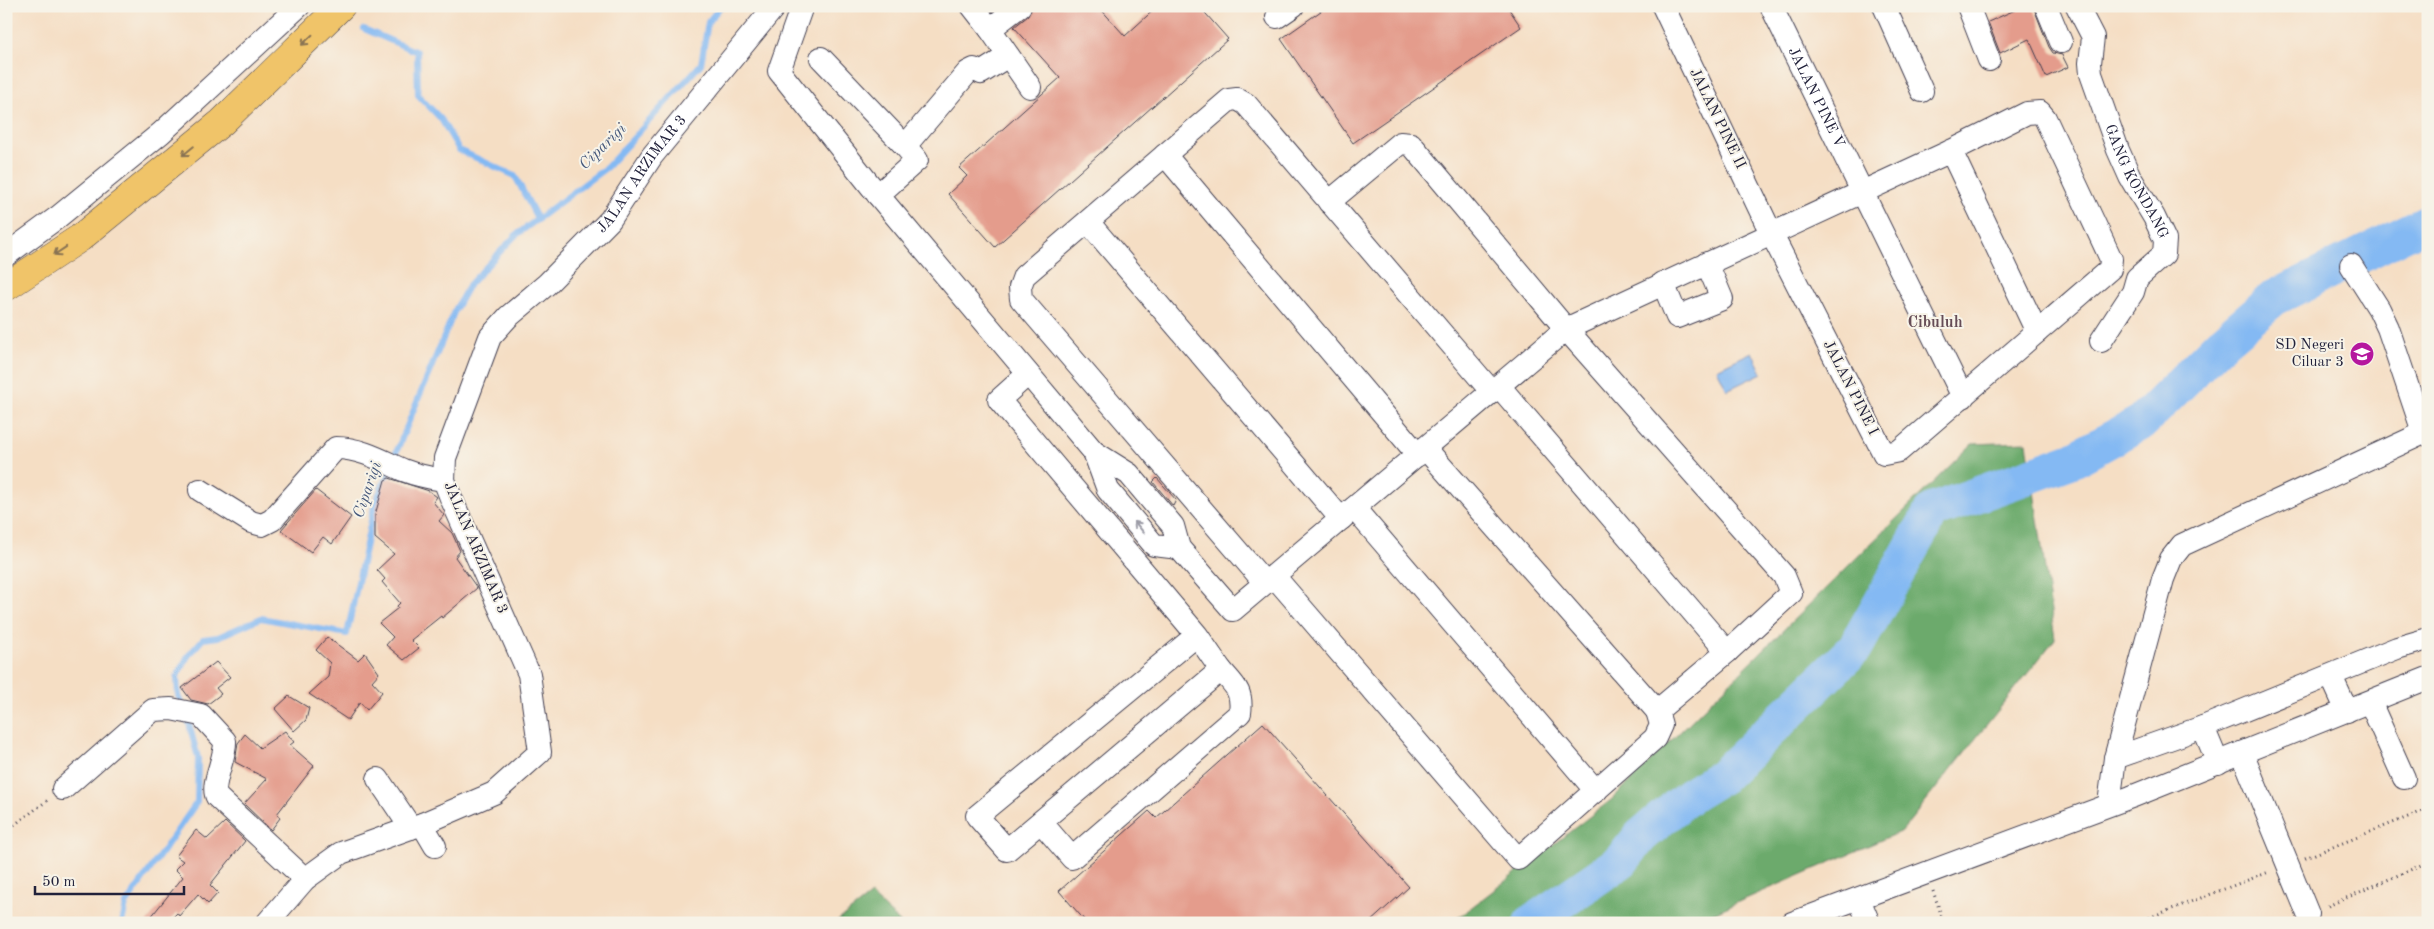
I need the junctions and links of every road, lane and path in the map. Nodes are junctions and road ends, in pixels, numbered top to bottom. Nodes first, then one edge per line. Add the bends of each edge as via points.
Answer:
1 (299, 6) edge
2 (342, 6) edge
3 (775, 6) edge
4 (802, 6) edge
5 (972, 6) edge
6 (1020, 6) edge
7 (1663, 6) edge
8 (1771, 6) edge
9 (1884, 6) edge
10 (1968, 6) edge
11 (2046, 6) edge
12 (2077, 6) edge
13 (990, 29) junction
14 (2061, 42) dead end
15 (1008, 56) junction
16 (821, 58) dead end
17 (1989, 60) dead end
18 (1030, 87) dead end
19 (1922, 91) dead end
20 (905, 146) junction
21 (1952, 151) junction
22 (1165, 155) junction
23 (1861, 191) junction
24 (878, 195) junction
25 (1329, 202) junction
26 (1088, 222) junction
27 (1771, 233) junction
28 (6, 255) edge
29 (1707, 263) junction
30 (2350, 265) dead end
31 (1663, 284) junction
32 (6, 287) edge
33 (1566, 329) junction
34 (2037, 332) junction
35 (2101, 341) dead end
36 (1028, 374) junction
37 (1495, 389) junction
38 (1963, 396) junction
39 (2425, 432) edge
40 (1421, 451) junction
41 (444, 480) junction
42 (200, 490) dead end
43 (1348, 514) junction
44 (1270, 579) junction
45 (1197, 635) junction
46 (2428, 639) edge
47 (1728, 652) junction
48 (1221, 670) junction
49 (2331, 676) junction
50 (2428, 678) edge
51 (2370, 702) junction
52 (1657, 711) junction
53 (2347, 711) junction
54 (2203, 727) junction
55 (2242, 753) junction
56 (2115, 758) junction
57 (2218, 763) junction
58 (2404, 778) dead end
59 (378, 779) dead end
60 (63, 789) joint
61 (1596, 791) junction
62 (2109, 804) junction
63 (1041, 822) junction
64 (417, 826) junction
65 (6, 831) edge
66 (435, 846) dead end
67 (2428, 862) edge
68 (1927, 872) junction
69 (305, 879) junction
70 (1859, 899) junction
71 (2308, 914) joint
72 (267, 923) edge
73 (1792, 923) edge
74 (1869, 923) edge
75 (1944, 923) edge

1 - 28 street via 161,133
2 -> 32 highway via 222,122 80,238
3 - 41 street, JALAN ARZIMAR 3 via 652,156 610,220 490,337 445,458
4 - 24 street via 779,71
5 - 13 street
6 - 13 street
7 - 27 street, JALAN PINE II
8 - 23 street, JALAN PINE V
9 - 19 street
10 - 17 street
11 - 14 street
12 - 35 street, GANG KONDANG via 2094,37 2090,63 2092,74 2118,150 2165,240 2164,254 2137,278 2133,292
13 - 15 street
15 - 18 street
15 - 20 street via 981,73 974,69 968,72
16 - 20 street
20 - 24 street via 917,160
21 - 23 street
21 - 34 street
21 - 34 street via 2027,113 2040,112 2045,118 2111,259 2110,269
22 - 25 street via 1229,100 1237,99 1246,104
22 - 26 street
22 - 40 street
23 - 27 street
23 - 38 street, JALAN PINE V
24 - 36 street
25 - 33 street via 1400,144 1411,144
25 - 37 street
26 - 43 street
26 - 44 street via 1024,276 1020,287 1022,299
27 - 29 street
27 - 38 street, JALAN PINE I via 1884,454 1899,451
29 - 31 street
29 - 31 street via 1722,299 1677,317
30 - 39 street via 2388,328
31 - 33 street
33 - 37 street
33 - 47 street via 1784,576 1790,587 1791,593 1786,600
34 - 38 street
36 - 44 street via 1094,452 1108,490 1154,545 1179,548 1233,610
36 - 45 street via 999,400
37 - 40 street
37 - 47 street
39 - 56 street via 2182,545 2162,579
40 - 43 street
40 - 52 street
41 - 42 street via 404,470 347,448 336,448 272,520 262,525 251,522
41 - 64 street, JALAN ARZIMAR 3 via 529,674 540,752 494,793
43 - 44 street
43 - 61 street
44 - 61 street via 1518,859
45 - 48 street
45 - 63 street via 977,816 1007,850
46 - 49 street via 2397,648
47 - 52 street
48 - 63 street
48 - 63 street via 1238,690 1240,713 1072,858
49 - 53 street
49 - 54 street
50 - 51 street
51 - 53 street
51 - 58 street
52 - 61 street via 1661,725 1655,738
53 - 55 street
54 - 56 street
54 - 57 street
55 - 57 street
55 - 71 street
56 - 62 street
57 - 62 street
59 - 64 street
60 - 65 path
60 - 69 street via 153,710 170,709 201,715 225,741 224,758 214,789 217,797
62 - 68 street
64 - 66 street
64 - 69 street, JALAN ARZIMAR 3 via 341,853
67 - 71 path
68 - 70 street
68 - 75 path
69 - 72 street, JALAN ARZIMAR 3
70 - 73 street
70 - 74 street

